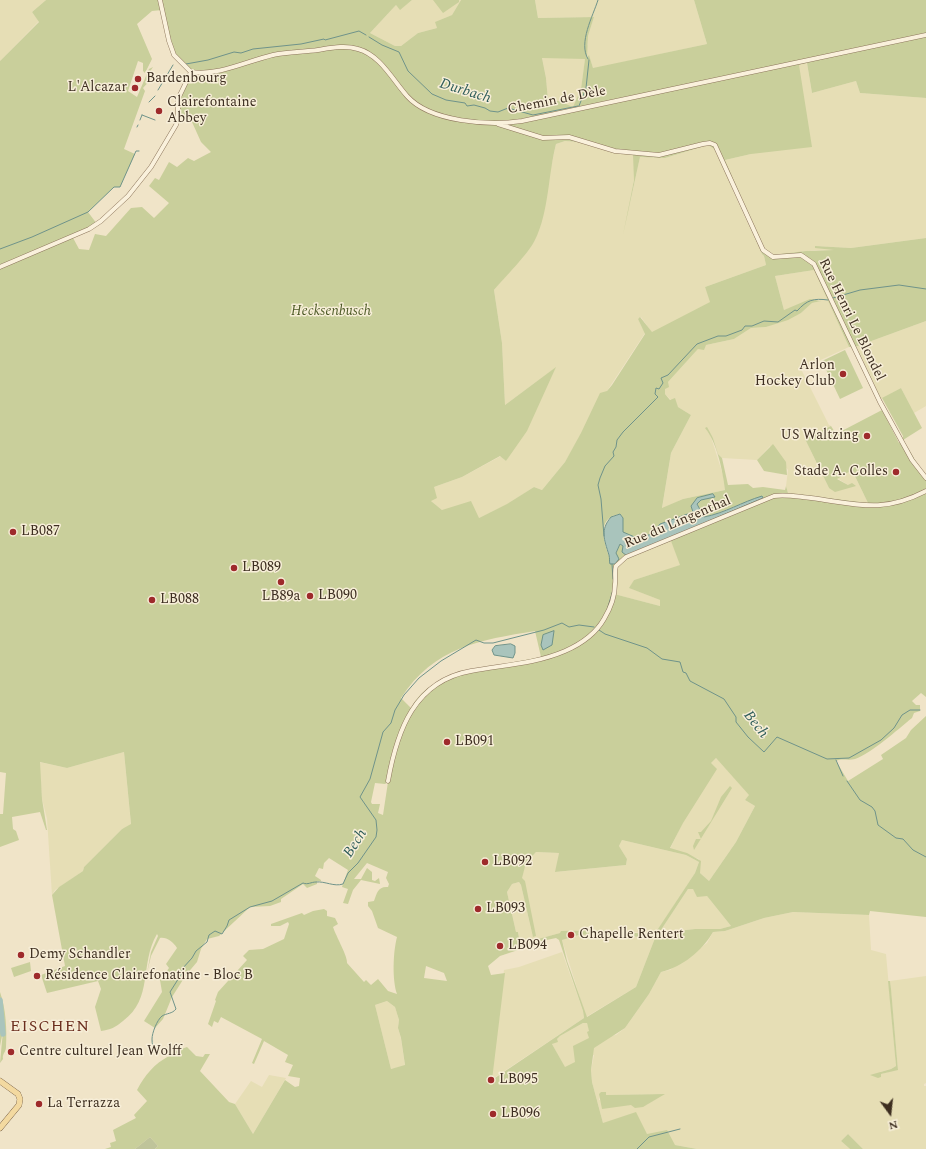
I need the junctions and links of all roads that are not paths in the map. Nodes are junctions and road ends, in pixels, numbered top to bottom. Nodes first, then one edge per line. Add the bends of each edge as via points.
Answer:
1 (160, 0) edge
2 (926, 35) edge
3 (191, 72) junction
4 (497, 124) junction
5 (0, 266) edge
6 (926, 478) edge
7 (926, 491) edge
8 (388, 781) dead end
9 (0, 1081) edge
10 (0, 1128) edge

1 - 3 street via 174,55
2 - 4 street, Chemin de Dèle via 522,121
3 - 4 street, Chemin de Dèle via 206,72 273,56 350,47 370,54 380,62 408,97 425,110 458,119
3 - 5 street via 178,98 176,126 151,168 128,196 89,229
4 - 6 street, Rue Henri Le Blondel via 543,138 569,137 615,151 659,155 703,144 710,143 715,146 763,250 773,257 802,255 814,264 865,374 902,443
7 - 8 street, Rue du Lingenthal via 902,501 868,507 788,495 774,496 626,557 616,566 613,594 606,616 586,638 569,649 541,660 452,676 420,697 401,734
9 - 10 main road via 18,1094 20,1101

